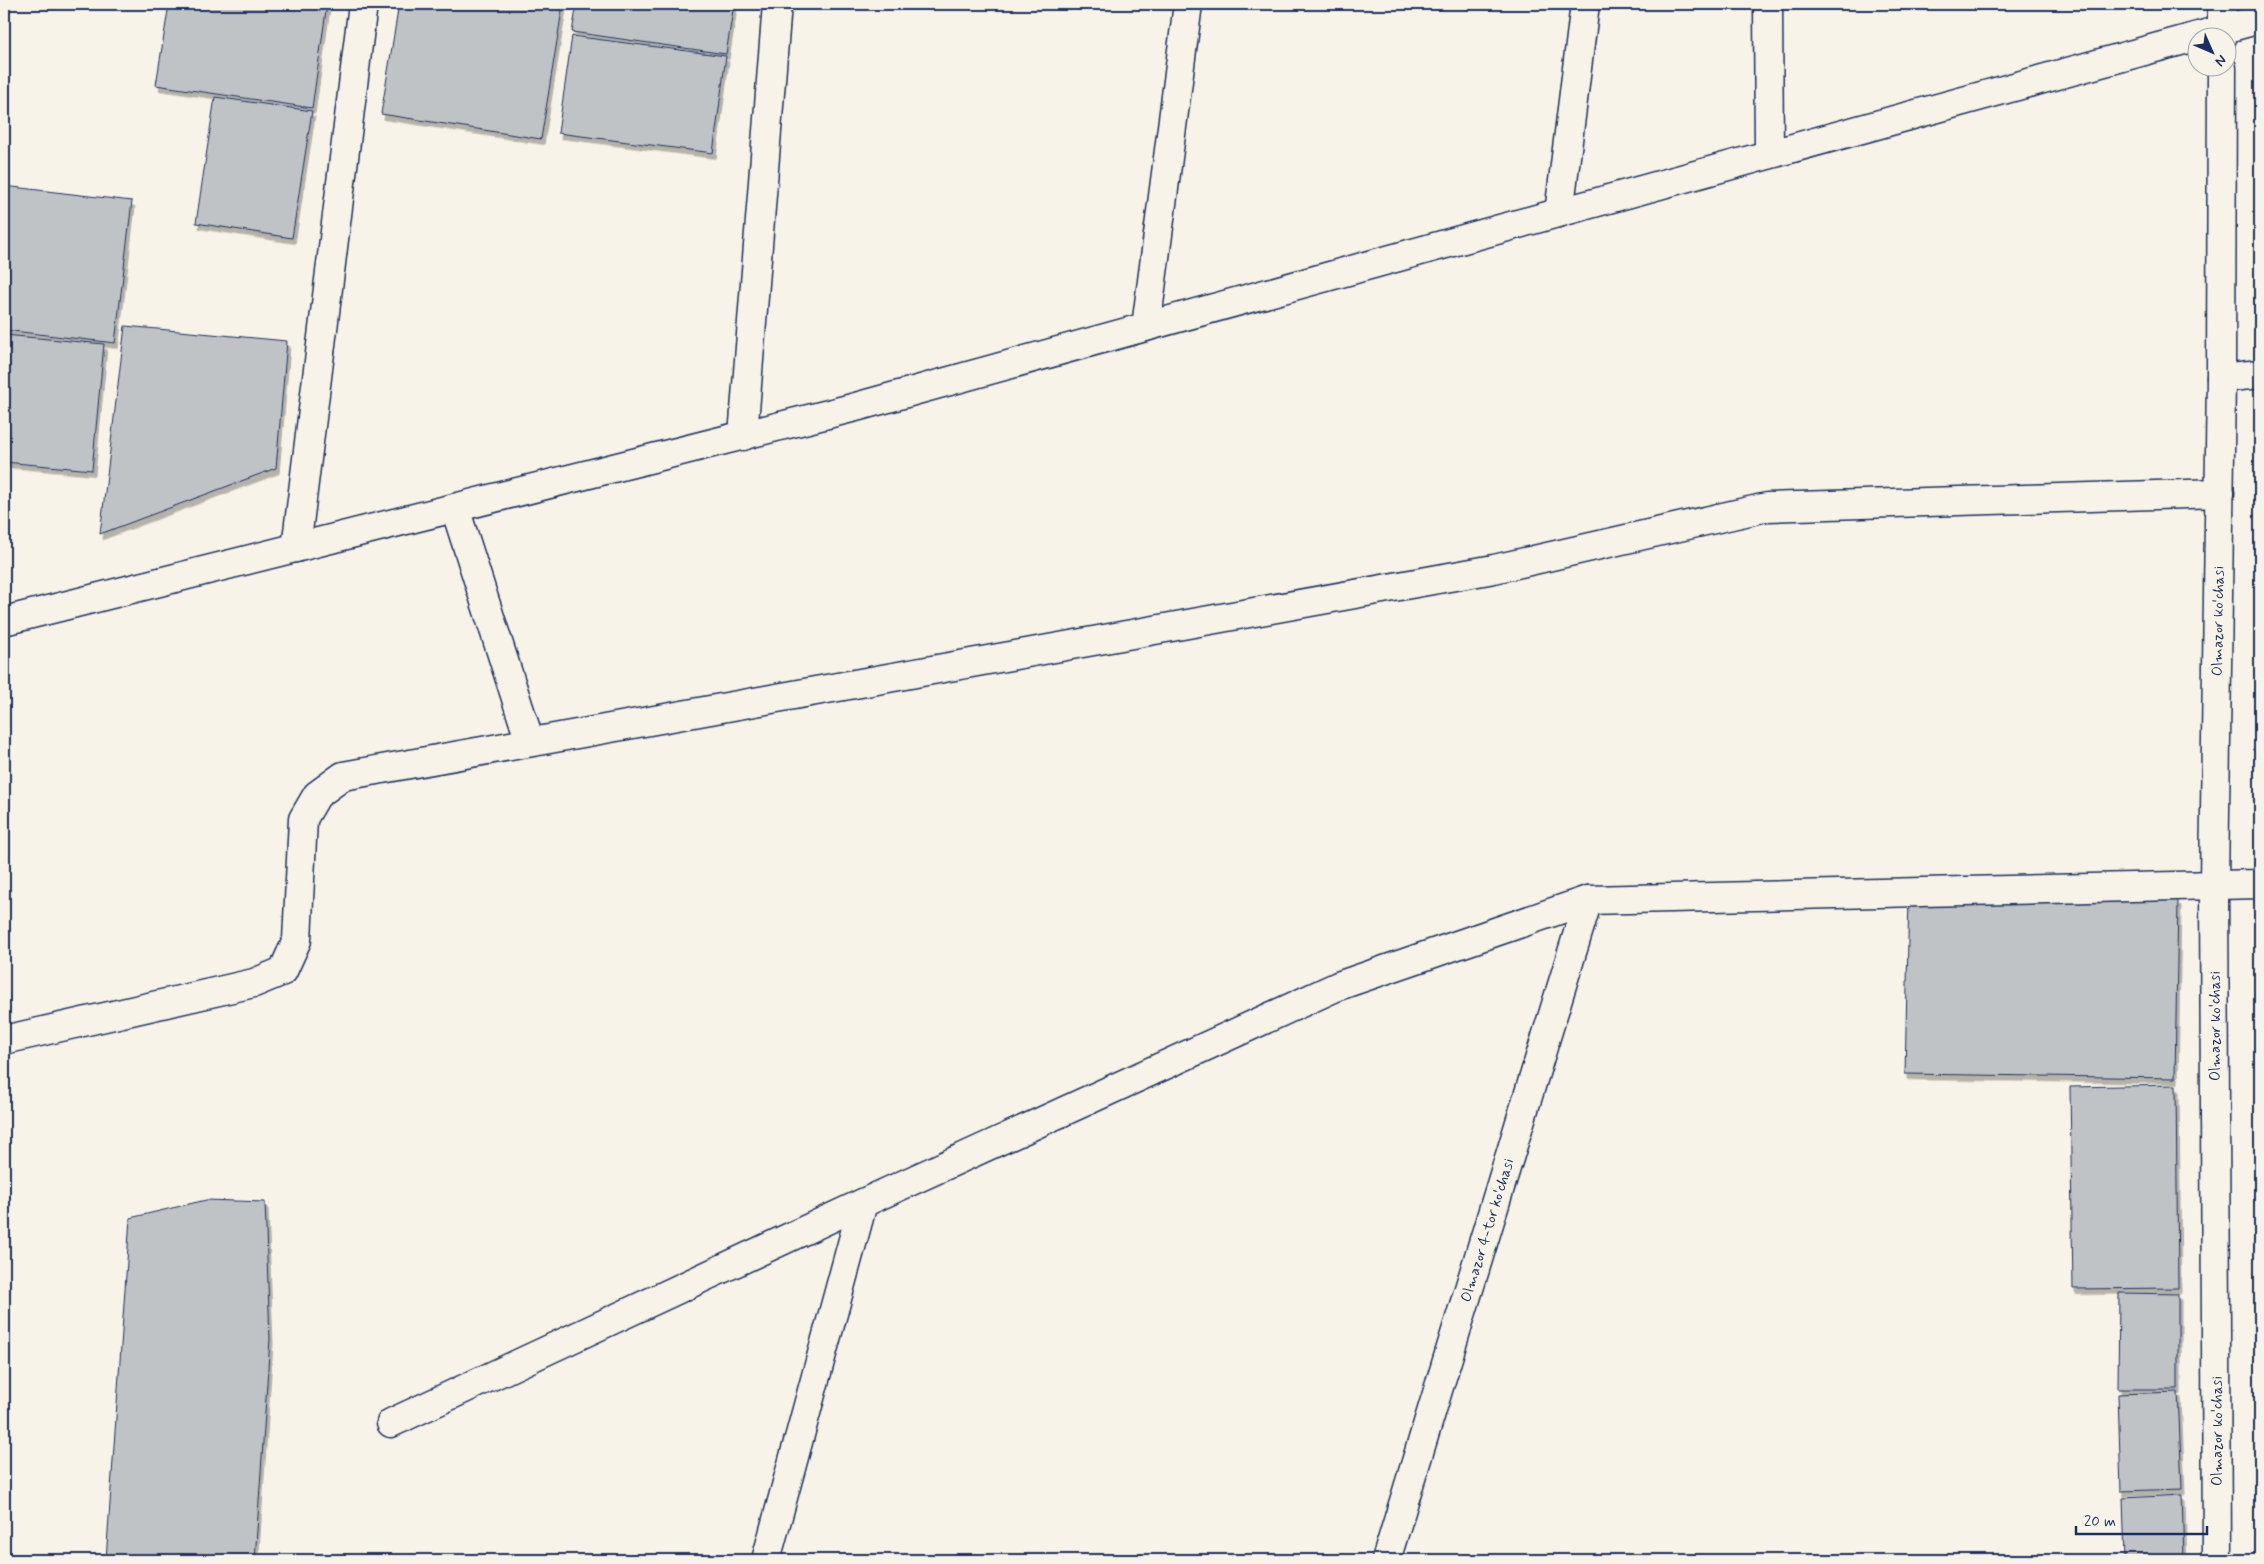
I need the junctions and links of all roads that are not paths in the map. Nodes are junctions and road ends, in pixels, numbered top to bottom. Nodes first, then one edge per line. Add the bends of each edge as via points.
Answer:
1 (363, 4) edge
2 (777, 4) edge
3 (1188, 4) edge
4 (1585, 4) edge
5 (1768, 4) edge
6 (2260, 19) edge
7 (2222, 24) edge
8 (2222, 78) edge
9 (1769, 154) junction
10 (1559, 213) junction
11 (1146, 327) junction
12 (2260, 374) edge
13 (2221, 378) junction
14 (743, 436) junction
15 (2220, 493) junction
16 (455, 508) junction
17 (296, 548) junction
18 (4, 621) edge
19 (530, 742) junction
20 (2214, 884) junction
21 (2260, 884) edge
22 (1588, 900) junction
23 (4, 1040) edge
24 (863, 1203) junction
25 (391, 1423) dead end
26 (766, 1560) edge
27 (1386, 1560) edge
28 (2217, 1560) edge

1 - 17 street
2 - 14 street
3 - 11 street
4 - 10 street
5 - 9 street
6 - 7 street
7 - 9 street
8 - 13 street, Olmazor ko'chasi
9 - 10 street
10 - 11 street
11 - 14 street
12 - 13 street
13 - 15 street, Olmazor ko'chasi
14 - 16 street
15 - 19 street via 1767,507 1484,571
15 - 20 street, Olmazor ko'chasi
16 - 17 street
16 - 19 street
17 - 18 street
19 - 23 street via 343,776 317,795 303,819 297,940 283,971 254,983
20 - 21 street
20 - 22 street
20 - 28 street, Olmazor ko'chasi
22 - 24 street via 1338,986
22 - 27 street, Olmazor 4-tor ko'chasi
24 - 25 street
24 - 26 street

